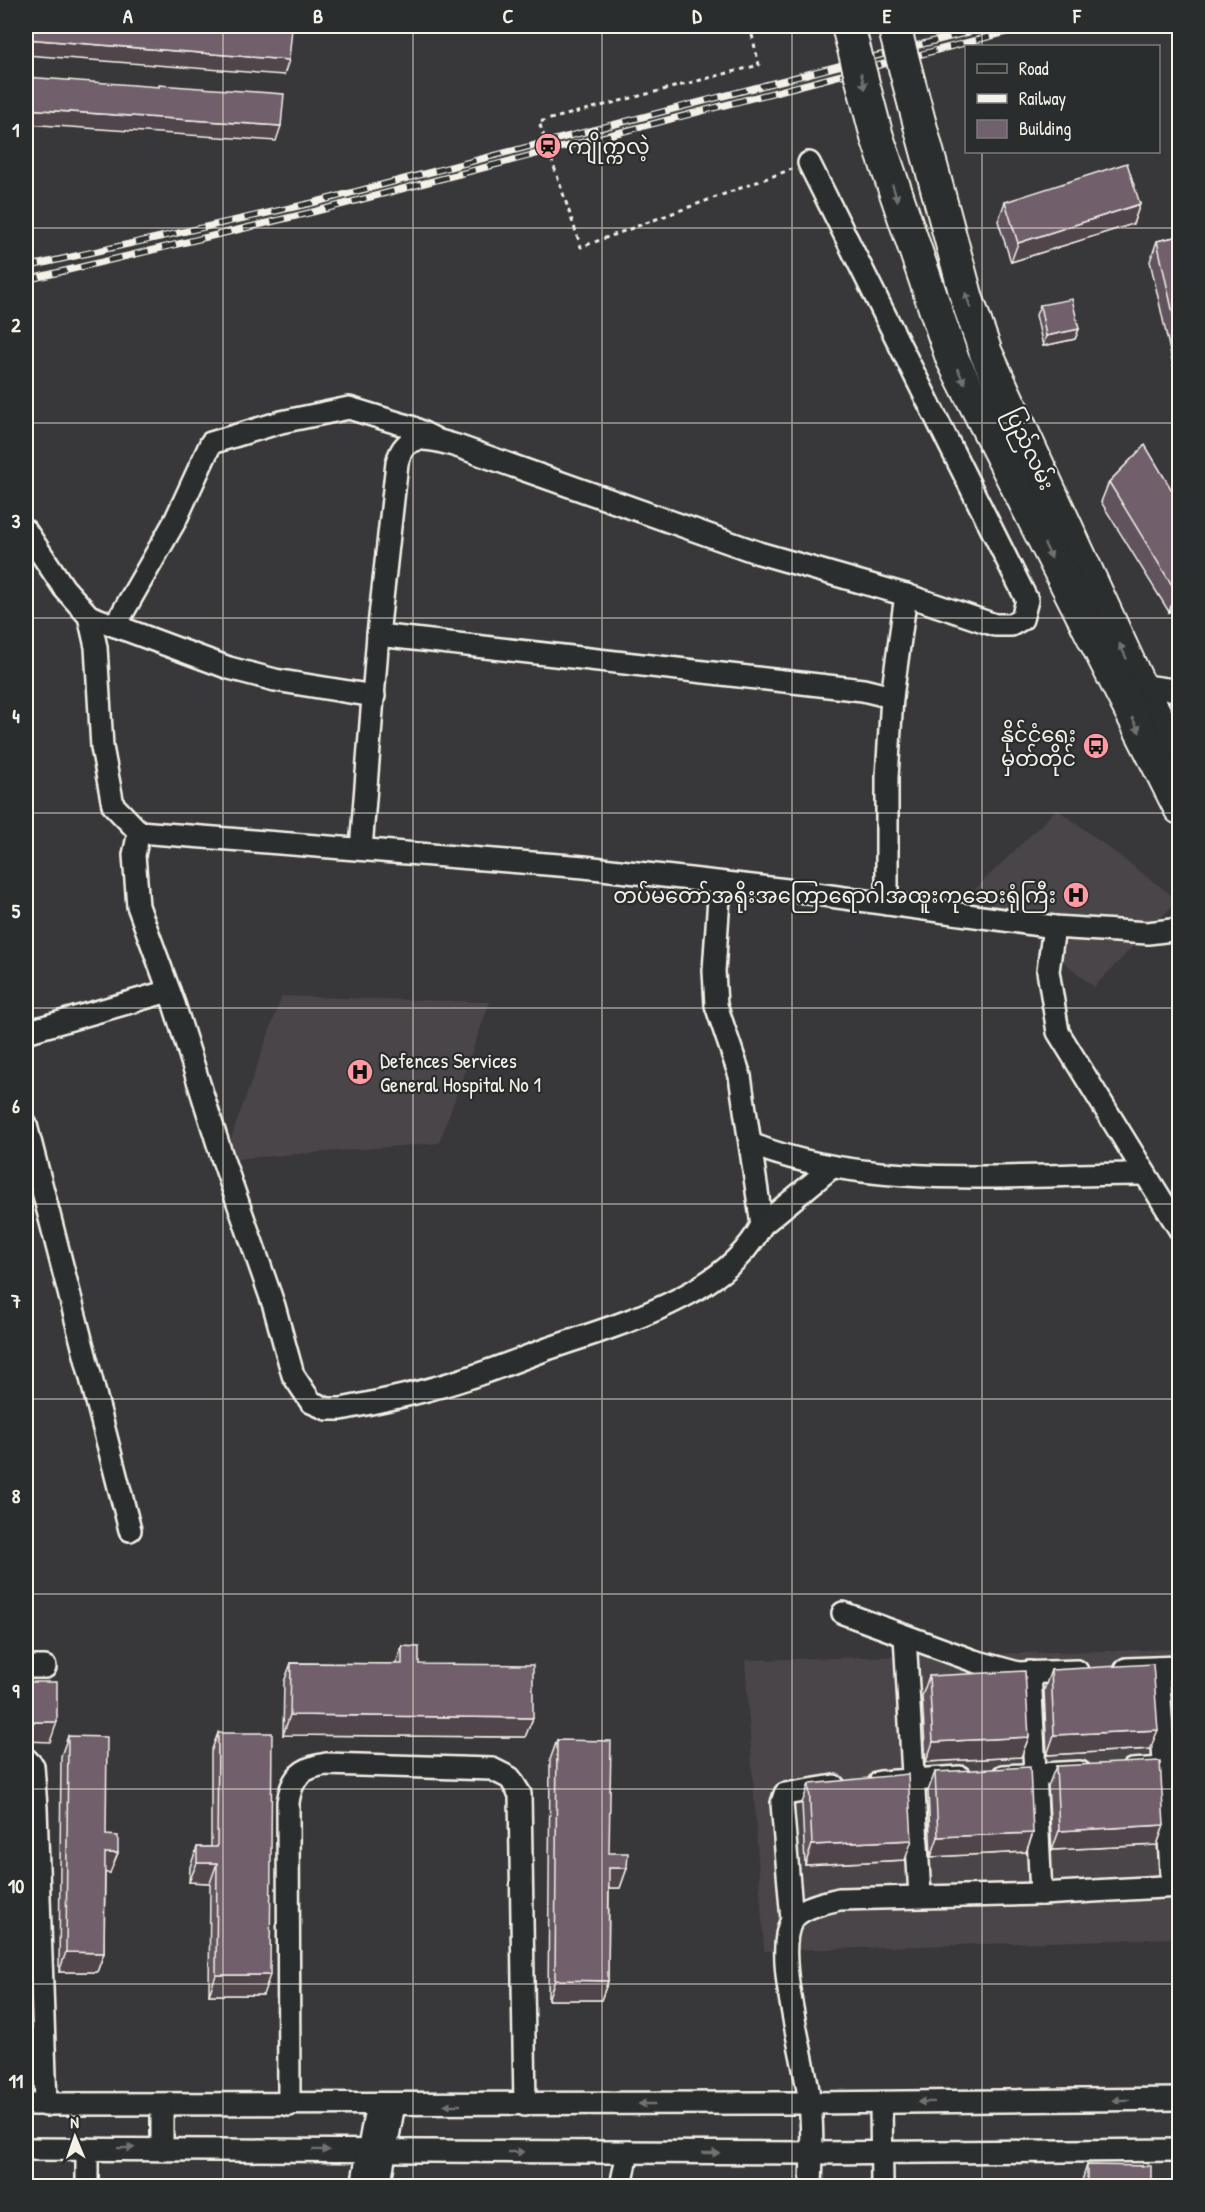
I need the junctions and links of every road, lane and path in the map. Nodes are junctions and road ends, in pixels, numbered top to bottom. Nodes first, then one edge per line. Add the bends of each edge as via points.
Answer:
1 (750, 26) edge
2 (848, 26) edge
3 (894, 26) edge
4 (809, 163) joint
5 (436, 440) junction
6 (26, 531) edge
7 (906, 595) junction
8 (89, 616) junction
9 (115, 626) junction
10 (378, 635) junction
11 (1130, 690) junction
12 (1179, 691) edge
13 (374, 696) junction
14 (892, 697) junction
15 (1179, 758) edge
16 (1179, 808) edge
17 (139, 832) junction
18 (361, 849) junction
19 (720, 883) junction
20 (887, 904) junction
21 (1054, 927) junction
22 (1179, 929) edge
23 (169, 991) junction
24 (26, 1032) edge
25 (26, 1125) edge
26 (751, 1144) junction
27 (832, 1167) junction
28 (1143, 1174) junction
29 (762, 1226) junction
30 (1179, 1230) edge
31 (130, 1530) dead end
32 (843, 1613) dead end
33 (905, 1636) junction
34 (1179, 1667) edge
35 (1158, 1668) junction
36 (1030, 1672) junction
37 (26, 1759) edge
38 (1172, 1768) edge
39 (1035, 1775) junction
40 (914, 1779) junction
41 (1176, 1886) edge
42 (1041, 1894) junction
43 (920, 1896) junction
44 (792, 1920) junction
45 (1179, 2099) edge
46 (810, 2103) junction
47 (881, 2103) junction
48 (36, 2104) edge
49 (386, 2104) junction
50 (162, 2105) junction
51 (289, 2105) junction
52 (525, 2105) junction
53 (162, 2148) junction
54 (26, 2149) edge
55 (87, 2149) junction
56 (1179, 2150) edge
57 (379, 2151) junction
58 (628, 2152) junction
59 (882, 2152) junction
60 (812, 2153) junction
61 (87, 2187) edge
62 (362, 2187) edge
63 (380, 2187) edge
64 (621, 2187) edge
65 (811, 2187) edge
66 (882, 2187) edge

1 - 4 path via 759,65 539,122 581,247
2 -> 11 highway, bridge via 877,137 952,358
11 -> 3 highway, ပြည်လမ်း, bridge via 986,353 967,299
4 - 7 street via 1027,600 1022,619 1011,625 995,625
5 - 7 street via 759,553
5 - 9 street via 411,426 349,408 281,422 211,443 175,521
5 - 10 street via 409,442 400,449
6 - 8 street via 64,588
7 - 14 street
8 - 9 street
8 - 17 street via 96,646 102,747 113,806
9 - 13 street via 229,668 275,680
10 - 13 street
10 - 14 street via 863,690
11 - 12 street
11 - 15 highway, ပြည်လမ်း
11 -> 16 highway
13 - 18 street
14 - 20 street via 887,777
17 - 18 street
17 - 23 street via 134,855 138,906
18 - 19 street
19 - 20 street
19 - 26 street via 714,971 716,1005 740,1076
20 - 21 street
21 - 22 street via 1148,933
21 - 28 street via 1048,971 1058,1032
23 - 24 street
23 - 29 street via 274,1306 293,1375 311,1402 327,1409 436,1388 617,1326 695,1290 747,1248
25 - 31 street
26 - 27 street via 786,1158
26 - 29 street
27 - 28 street via 1005,1177
27 - 29 street
28 - 30 street
32 - 33 street
33 - 36 street via 974,1661
33 - 40 street
34 - 35 street
35 - 36 street
35 - 38 street
36 - 39 street
37 - 48 street via 33,1766 36,1808
38 - 39 street
38 - 41 street
39 - 40 street
39 - 42 street
40 - 43 street
40 - 44 street via 785,1794 784,1852
41 - 42 street
42 - 43 street
43 - 44 street via 839,1899 809,1908
44 - 46 street via 786,1935 788,1977
45 -> 47 street
46 - 47 street
46 -> 52 street
46 - 60 street
47 - 59 street
48 - 50 street
49 - 51 street
52 -> 49 street
49 - 57 street
50 - 51 street
50 - 53 street
51 - 52 street via 288,1802 291,1785 299,1773 326,1764 492,1769 510,1778 520,1794
55 -> 53 street
53 -> 57 street
54 - 55 street
55 - 61 street
56 - 59 street
57 -> 58 street
57 - 62 street
57 - 63 street
58 -> 60 street
58 - 64 street
59 - 60 street
59 - 66 street
60 - 65 street

